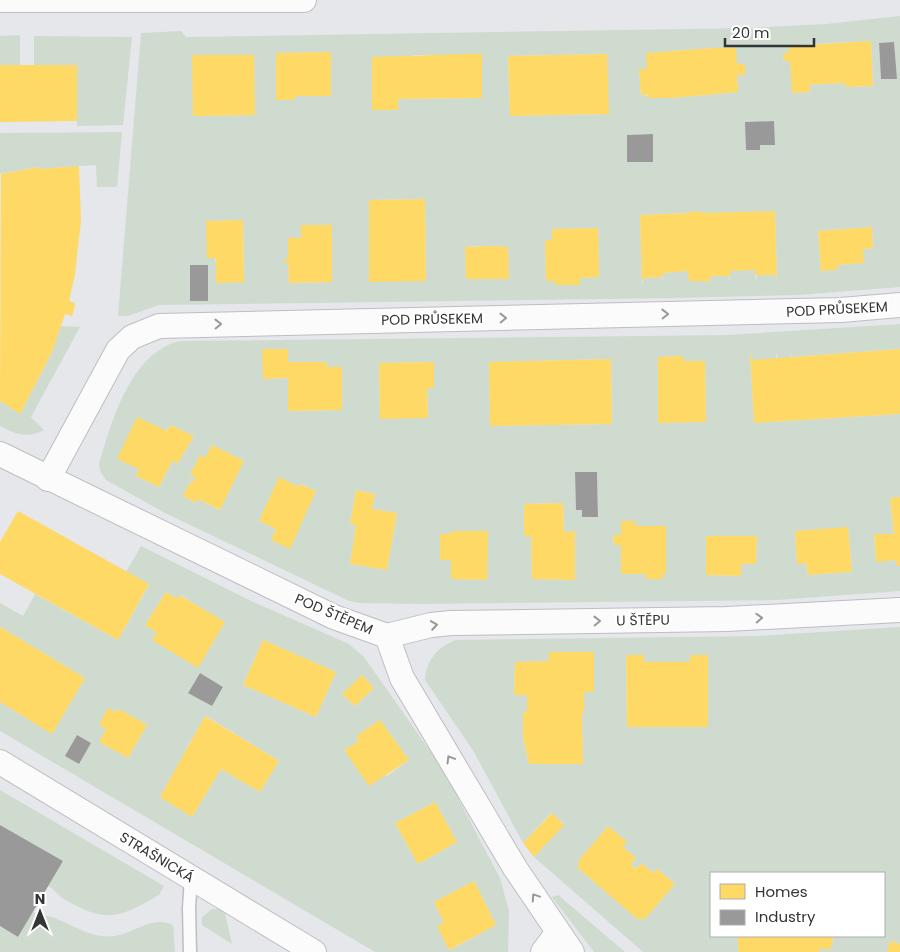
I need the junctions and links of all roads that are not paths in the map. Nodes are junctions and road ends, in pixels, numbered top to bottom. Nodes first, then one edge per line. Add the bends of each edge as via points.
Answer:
1 (0, 0) edge
2 (304, 0) edge
3 (900, 305) edge
4 (0, 454) edge
5 (48, 479) junction
6 (900, 610) edge
7 (387, 636) junction
8 (0, 762) edge
9 (192, 878) junction
10 (558, 932) junction
11 (190, 952) edge
12 (314, 952) edge
13 (543, 952) edge
14 (572, 952) edge

1 - 2 street
5 -> 3 street, POD PRŮSEKEM via 118,350 144,331 169,325 841,310
4 - 5 street, POD ŠTĚPEM
5 - 7 street, POD ŠTĚPEM via 334,617
7 -> 6 street, U ŠTĚPU via 451,623 727,619
10 -> 7 street, POD ŠTĚPEM via 515,868 402,678
8 - 9 street, STRAŠNICKÁ
9 - 11 lane
9 - 12 street, STRAŠNICKÁ
10 - 13 street
10 - 14 street, POD ŠTĚPEM

